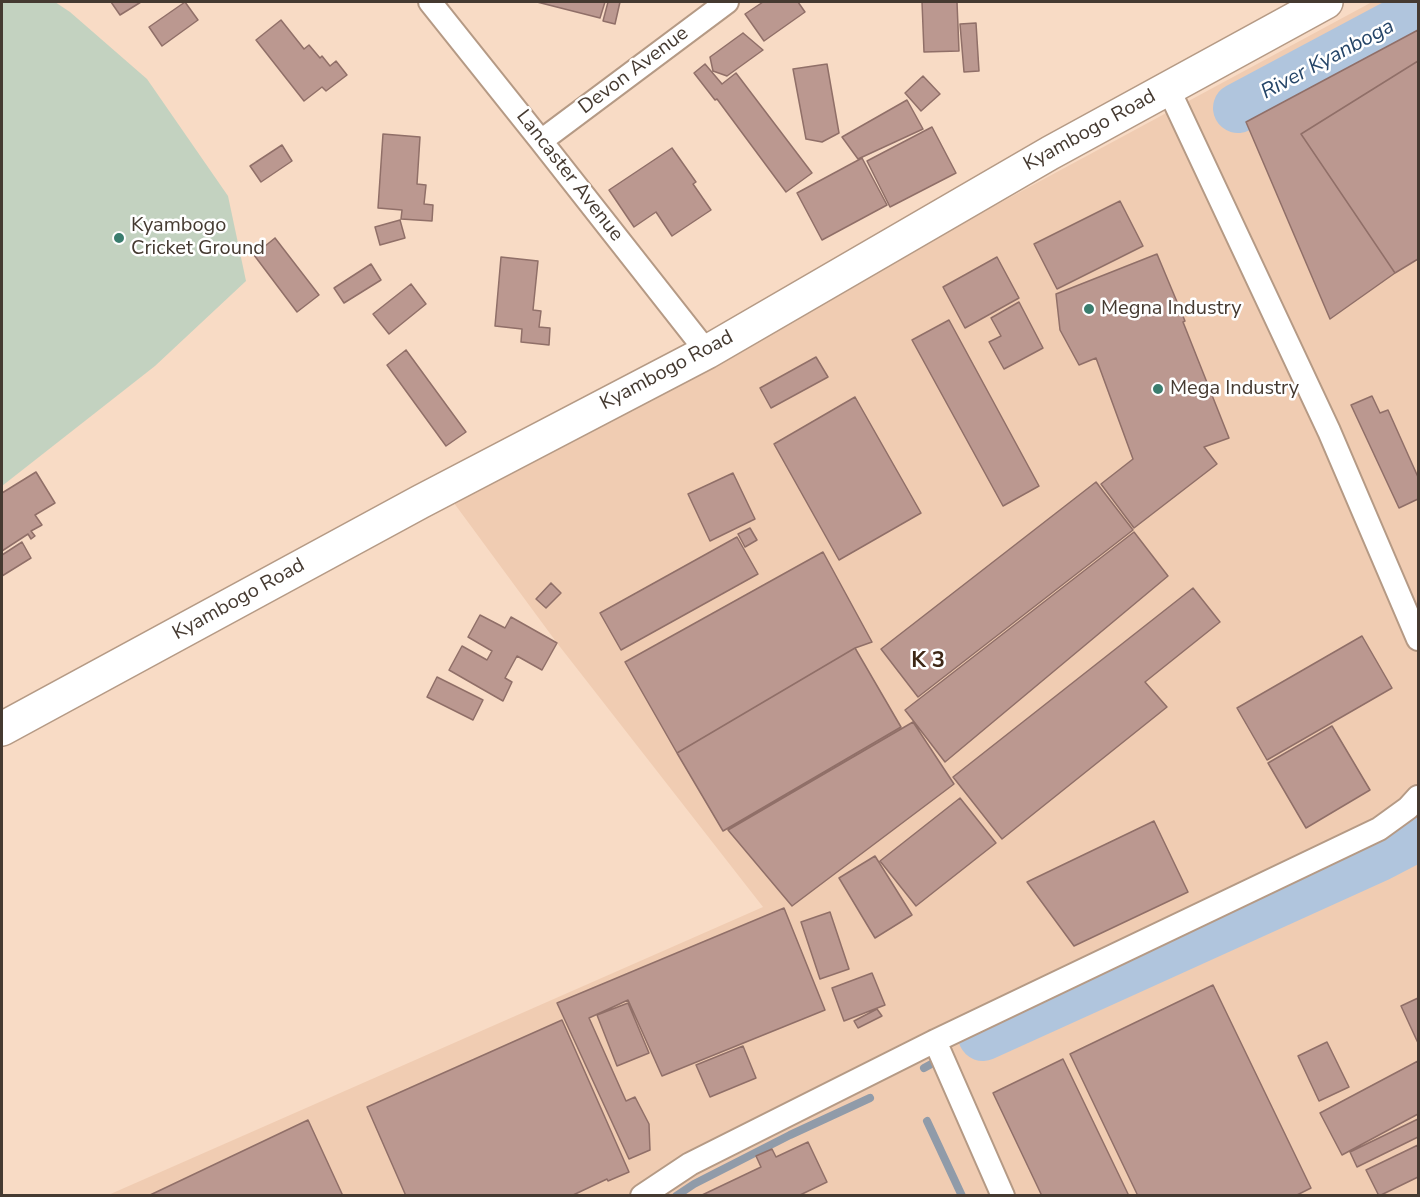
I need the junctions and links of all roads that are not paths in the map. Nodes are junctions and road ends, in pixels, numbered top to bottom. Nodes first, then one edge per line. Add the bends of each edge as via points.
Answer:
1 (430, 2) edge
2 (727, 2) edge
3 (1326, 2) edge
4 (1168, 88) junction
5 (541, 141) junction
6 (707, 352) junction
7 (1419, 639) edge
8 (2, 729) edge
9 (1419, 797) edge
10 (935, 1041) junction
11 (642, 1196) edge
12 (1003, 1196) edge

1 - 5 street, Lancaster Avenue
2 - 5 street, Devon Avenue
3 - 4 street, Kyambogo Road
4 - 6 street, Kyambogo Road
4 - 7 street via 1329,431
5 - 6 street, Lancaster Avenue
6 - 8 street, Kyambogo Road via 420,502
9 - 10 street via 1379,829
10 - 11 street via 690,1164
10 - 12 street

